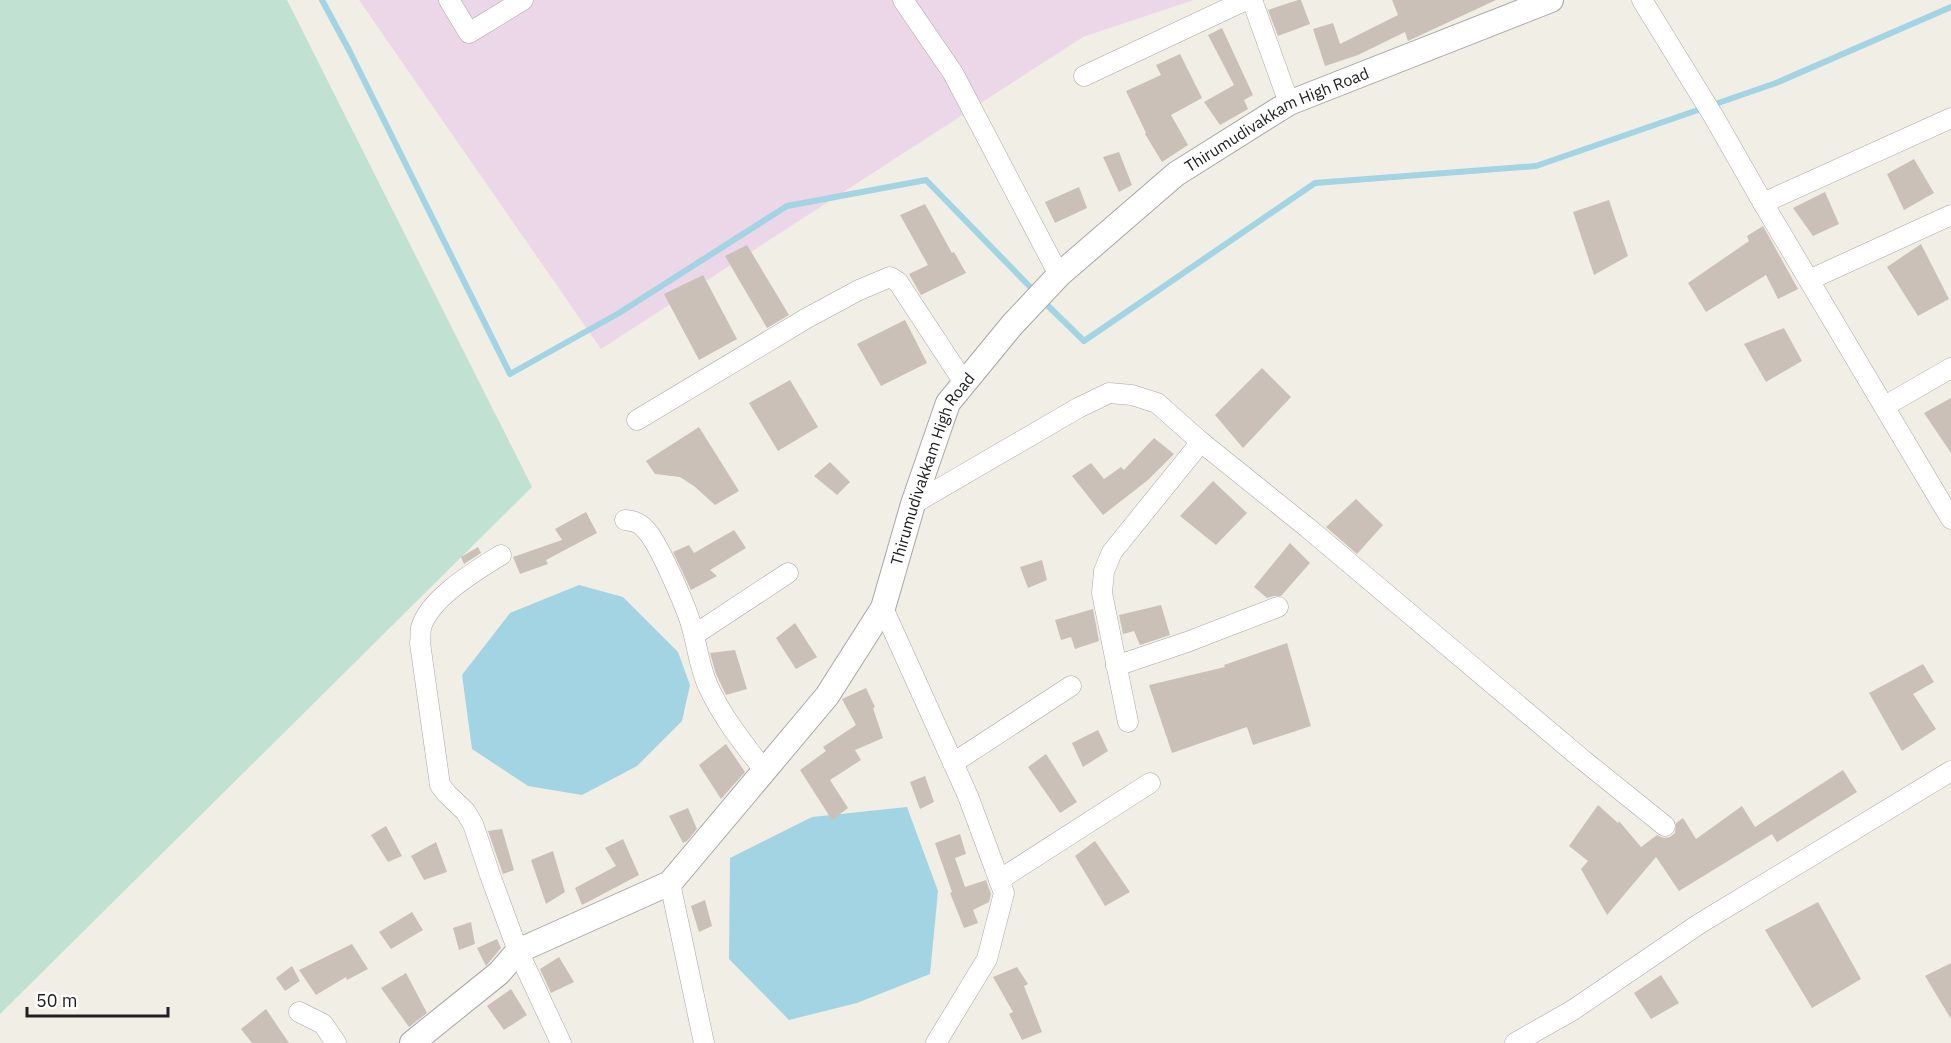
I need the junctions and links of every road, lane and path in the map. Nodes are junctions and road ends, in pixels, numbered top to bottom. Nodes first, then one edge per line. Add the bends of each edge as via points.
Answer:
1 (449, 0) edge
2 (523, 0) edge
3 (903, 0) edge
4 (1246, 0) edge
5 (1252, 0) edge
6 (1551, 0) edge
7 (1642, 0) edge
8 (1084, 76) dead end
9 (1289, 103) junction
10 (1951, 118) edge
11 (1762, 203) junction
12 (1951, 215) edge
13 (1054, 280) junction
14 (1809, 280) junction
15 (1951, 368) edge
16 (965, 384) junction
17 (1885, 406) junction
18 (637, 420) dead end
19 (1201, 442) junction
20 (913, 504) junction
21 (1951, 519) edge
22 (625, 520) dead end
23 (501, 555) dead end
24 (788, 573) dead end
25 (1278, 607) dead end
26 (883, 608) junction
27 (694, 635) junction
28 (1116, 666) junction
29 (1071, 686) dead end
30 (1128, 722) dead end
31 (953, 763) junction
32 (764, 770) junction
33 (1951, 771) edge
34 (1150, 783) dead end
35 (1665, 826) dead end
36 (999, 880) junction
37 (670, 883) junction
38 (518, 951) junction
39 (299, 1012) dead end
40 (336, 1043) edge
41 (412, 1043) edge
42 (561, 1043) edge
43 (704, 1043) edge
44 (936, 1043) edge
45 (1515, 1043) edge

1 - 2 street via 469,33
3 - 13 street via 953,73
4 - 8 street
5 - 9 street
6 - 9 street, Thirumudivakkam High Road
7 - 11 street
9 - 13 street, Thirumudivakkam High Road via 1176,174
10 - 11 street
11 - 14 street
12 - 14 street
13 - 16 street, Thirumudivakkam High Road
14 - 17 street
15 - 17 street
16 - 18 street via 898,282 890,277 807,318
16 - 20 street, Thirumudivakkam High Road via 948,403
17 - 21 street
19 - 20 street via 1157,403 1109,393
19 - 28 street via 1112,552 1104,571 1101,593
19 - 35 street
20 - 26 street, Thirumudivakkam High Road
22 - 27 street via 647,530 659,550
23 - 38 street via 442,598 422,627 420,643 440,785 473,824
24 - 27 street
25 - 28 street
26 - 31 street
26 - 32 street, Thirumudivakkam High Road via 827,696
27 - 32 street via 708,685 732,729
28 - 30 street
29 - 31 street
31 - 36 street
32 - 37 street, Thirumudivakkam High Road
33 - 45 street via 1699,924 1573,1010
34 - 36 street
36 - 44 street via 1004,893 987,959
37 - 38 street, Thirumudivakkam High Road
37 - 43 street
38 - 41 street, Thirumudivakkam High Road via 499,974
38 - 42 street
39 - 40 street via 323,1024

